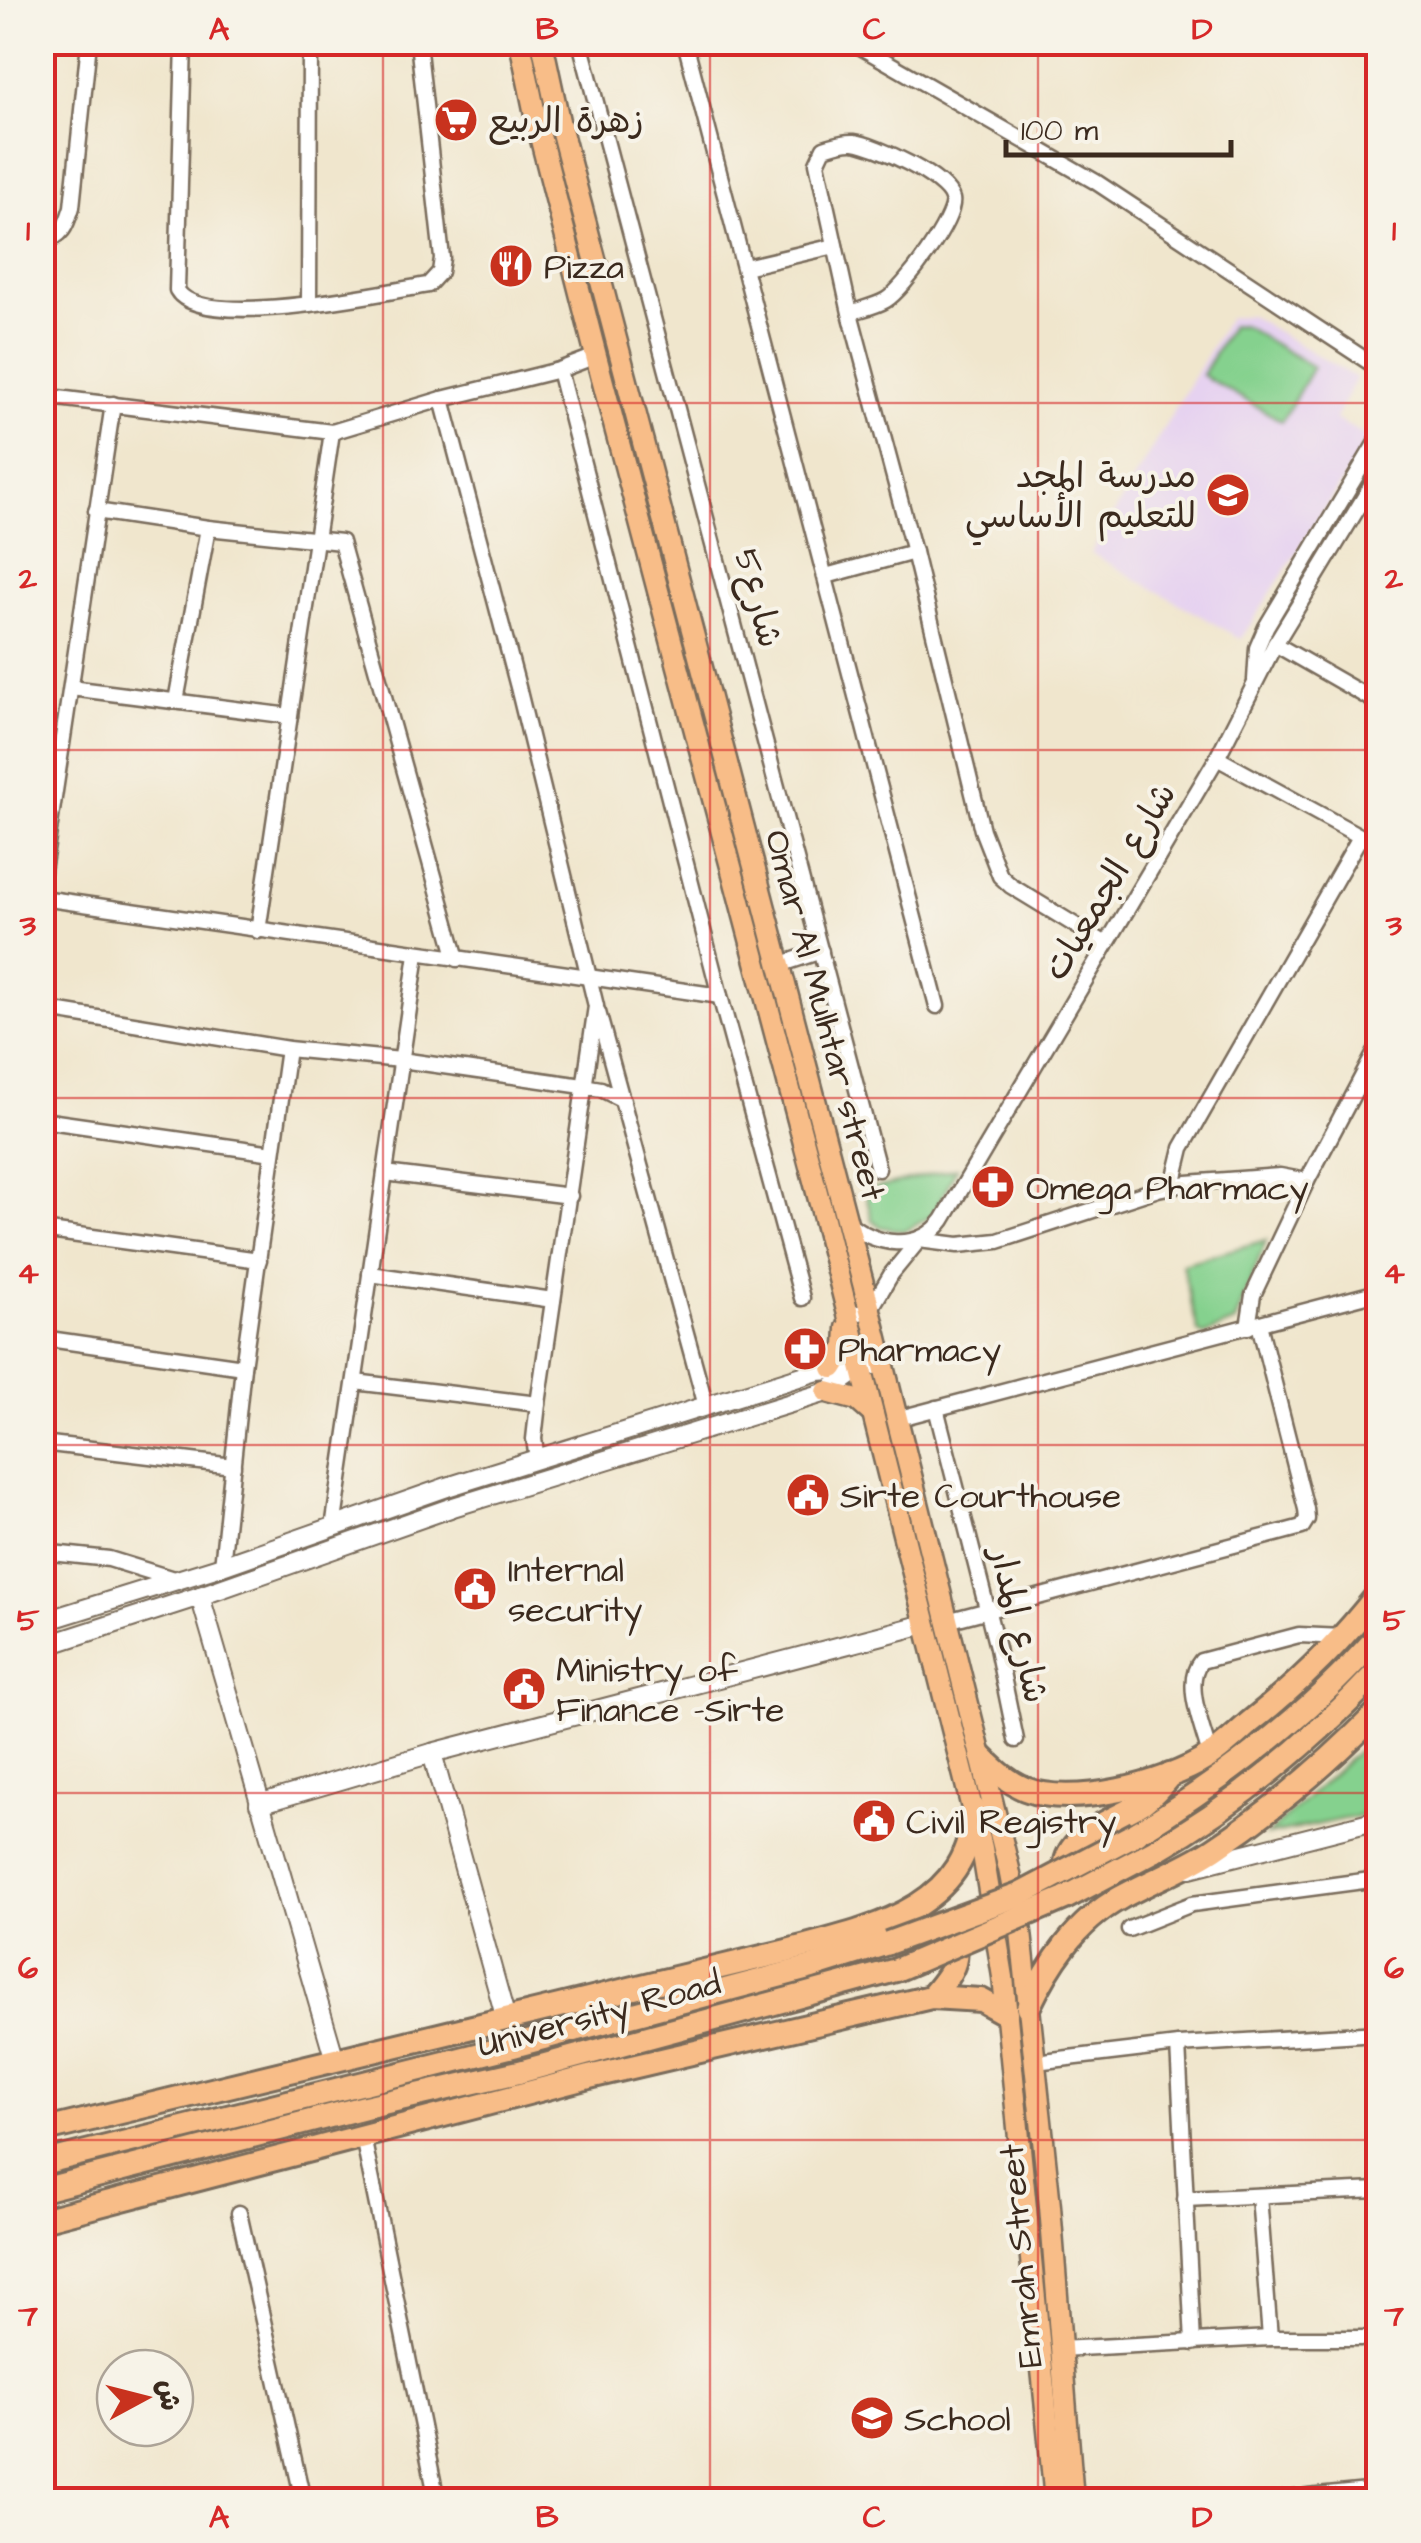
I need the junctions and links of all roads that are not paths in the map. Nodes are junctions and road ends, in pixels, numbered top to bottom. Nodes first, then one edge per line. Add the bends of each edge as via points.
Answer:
1 (89, 42) edge
2 (184, 42) edge
3 (310, 42) edge
4 (418, 42) edge
5 (520, 42) edge
6 (542, 42) edge
7 (580, 42) edge
8 (686, 42) edge
9 (852, 42) edge
10 (42, 242) edge
11 (834, 246) junction
12 (744, 267) junction
13 (309, 304) junction
14 (850, 313) junction
15 (596, 356) junction
16 (1378, 368) edge
17 (558, 370) junction
18 (42, 396) edge
19 (442, 399) junction
20 (114, 404) junction
21 (332, 432) junction
22 (1378, 438) edge
23 (1378, 475) edge
24 (96, 511) junction
25 (208, 528) junction
26 (316, 541) junction
27 (914, 552) junction
28 (826, 576) junction
29 (1275, 644) junction
30 (1256, 682) junction
31 (71, 688) junction
32 (176, 701) junction
33 (1378, 703) edge
34 (290, 716) junction
35 (1217, 758) junction
36 (48, 793) edge
37 (1360, 837) junction
38 (1378, 846) edge
39 (42, 878) edge
40 (42, 898) edge
41 (258, 931) junction
42 (1106, 944) junction
43 (822, 951) junction
44 (417, 954) junction
45 (457, 959) junction
46 (779, 965) junction
47 (589, 975) junction
48 (720, 996) junction
49 (596, 1006) junction
50 (938, 1006) dead end
51 (42, 1010) edge
52 (1378, 1047) edge
53 (288, 1049) junction
54 (402, 1060) junction
55 (583, 1086) junction
56 (623, 1100) junction
57 (42, 1120) edge
58 (274, 1153) junction
59 (878, 1169) dead end
60 (385, 1172) junction
61 (1307, 1181) junction
62 (1172, 1185) junction
63 (570, 1196) junction
64 (846, 1220) junction
65 (42, 1230) edge
66 (919, 1240) junction
67 (259, 1260) junction
68 (370, 1274) junction
69 (1378, 1292) edge
70 (802, 1298) dead end
71 (552, 1300) junction
72 (870, 1310) junction
73 (848, 1316) junction
74 (1253, 1326) junction
75 (42, 1338) edge
76 (872, 1365) junction
77 (243, 1367) junction
78 (833, 1368) junction
79 (354, 1382) junction
80 (827, 1392) junction
81 (538, 1404) junction
82 (706, 1406) junction
83 (936, 1408) junction
84 (873, 1414) junction
85 (896, 1418) junction
86 (42, 1442) edge
87 (537, 1459) junction
88 (234, 1466) junction
89 (446, 1488) junction
90 (453, 1508) junction
91 (333, 1528) junction
92 (42, 1552) edge
93 (222, 1566) junction
94 (177, 1580) junction
95 (1378, 1594) edge
96 (200, 1596) junction
97 (988, 1612) junction
98 (50, 1619) edge
99 (947, 1621) junction
100 (925, 1624) junction
101 (1378, 1636) edge
102 (1343, 1637) junction
103 (64, 1640) junction
104 (42, 1646) edge
105 (1378, 1671) edge
106 (1378, 1712) edge
107 (1016, 1740) dead end
108 (432, 1753) junction
109 (1210, 1756) junction
110 (982, 1757) junction
111 (1170, 1775) junction
112 (259, 1804) junction
113 (974, 1808) junction
114 (1378, 1820) edge
115 (1178, 1868) junction
116 (1378, 1879) edge
117 (909, 1914) junction
118 (1096, 1914) junction
119 (1128, 1929) dead end
120 (931, 1997) junction
121 (1017, 2011) junction
122 (506, 2019) junction
123 (1378, 2033) edge
124 (1178, 2045) junction
125 (335, 2060) junction
126 (1035, 2062) junction
127 (514, 2098) junction
128 (365, 2108) junction
129 (42, 2131) edge
130 (363, 2137) junction
131 (42, 2163) edge
132 (42, 2190) edge
133 (1378, 2190) edge
134 (1259, 2196) junction
135 (1186, 2199) junction
136 (239, 2213) dead end
137 (42, 2220) edge
138 (1270, 2338) junction
139 (1378, 2338) edge
140 (1193, 2342) junction
141 (1059, 2349) junction
142 (1378, 2490) edge
143 (303, 2500) edge
144 (437, 2500) edge
145 (1055, 2500) edge
146 (1073, 2500) edge
147 (1277, 2500) edge

1 - 10 street via 72,207 64,231
2 - 13 street via 177,290 189,302 234,309
3 - 13 street
4 - 13 street via 440,272 428,285
5 - 15 main road
6 - 46 main road, Omar Al Mulhtar street
7 - 43 street, شارع5
8 - 12 street
9 - 16 street via 1096,182
11 - 12 street
11 - 14 street
11 - 14 street via 817,163 824,148 852,142 876,148 949,193 949,221 898,291
12 - 28 street
14 - 27 street
15 - 17 street
15 - 73 main road
17 - 19 street
17 - 48 street
18 - 20 street
19 - 21 street
19 - 47 street
20 - 21 street
20 - 24 street
21 - 26 street
22 - 30 street via 1266,626
23 - 29 street, شارع الجمعيات
24 - 25 street
24 - 31 street
25 - 26 street
25 - 32 street
26 - 34 street
26 - 45 street via 341,542
27 - 28 street
27 - 42 street via 982,830 1000,876
28 - 50 street
29 - 30 street, شارع الجمعيات
29 - 33 street
30 - 35 street, شارع الجمعيات
31 - 32 street
31 - 36 street
32 - 34 street
34 - 41 street
35 - 37 street
35 - 42 street, شارع الجمعيات
36 - 39 street
37 - 38 street
37 - 62 street via 1182,1148
40 - 41 street
41 - 44 street
42 - 66 street, شارع الجمعيات via 943,1220
43 - 46 street
43 - 59 street, شارع5
44 - 45 street
44 - 54 street
45 - 47 street
46 - 64 main road, Omar Al Mulhtar street
47 - 48 street
47 - 49 street
48 - 70 street
49 - 55 street
49 - 56 street
51 - 53 street
52 - 61 street
53 - 54 street
53 - 58 street
54 - 55 street
54 - 60 street
55 - 56 street
55 - 63 street
56 - 82 street
57 - 58 street
58 - 67 street
60 - 63 street
60 - 68 street
61 - 62 street via 1280,1176
61 - 74 street via 1250,1303
62 - 66 street via 998,1241 958,1246
63 - 71 street
64 - 66 street via 877,1240
64 - 72 main road, Omar Al Mulhtar street
65 - 67 street
66 - 72 street, شارع الجمعيات
67 - 77 street
68 - 71 street
68 - 79 street
69 - 74 street
71 - 81 street
72 - 73 street
72 - 76 main road, Omar Al Mulhtar street
73 - 76 main road
73 - 78 main road via 847,1342
74 - 83 street
74 - 97 street via 1306,1509 1302,1527
75 - 77 street
76 - 78 street
76 - 80 street
76 - 84 main road
76 - 85 main road, Omar Al Mulhtar street
77 - 88 street
78 - 82 street
79 - 81 street
79 - 91 street
80 - 84 main road via 857,1400
80 - 90 street
81 - 87 street
82 - 87 street
83 - 85 street
83 - 97 street, شارع المدار
84 - 100 main road
85 - 99 main road, Omar Al Mulhtar street
86 - 88 street
87 - 89 street
88 - 93 street
89 - 90 street
89 - 91 street
90 - 96 street
91 - 93 street
92 - 94 street via 109,1559
93 - 94 street
94 - 98 street
95 - 102 highway
96 - 103 street
96 - 112 street
97 - 99 street
97 - 107 street, شارع المدار
98 - 103 street
99 - 110 main road, Omar Al Mulhtar street
100 - 108 street
100 - 113 main road
101 - 131 highway, bridge via 1279,1733 1202,1792 1018,1895 812,1967
102 - 109 highway
102 - 109 street via 1299,1636 1201,1661 1193,1686
103 - 104 street
105 - 128 highway, University Road, bridge via 1268,1775 1212,1816 1050,1905 896,1970
106 - 115 highway via 1266,1812
108 - 112 street
108 - 122 street
109 - 111 highway
110 - 111 highway via 1014,1783 1050,1795 1103,1792
110 - 121 main road, Omar Al Mulhtar street via 1017,1906
111 - 118 highway via 1068,1852 1066,1884
112 - 125 street
113 - 117 highway via 962,1863
113 - 121 main road
114 - 115 street
115 - 118 highway
116 - 119 street via 1192,1904
117 - 120 highway via 937,1917 955,1940 954,1970
117 - 122 highway via 787,1951
118 - 121 highway
120 - 121 highway via 981,2000
120 - 127 highway
121 - 126 main road, Emrah Street
121 - 145 main road, Emrah Street
122 - 125 highway
123 - 124 street
124 - 126 street
124 - 135 street
125 - 129 highway
126 - 141 main road, Emrah Street
127 - 128 highway via 474,2095 393,2114
127 - 130 highway
128 - 132 highway, University Road
130 - 137 highway
130 - 144 street
133 - 134 street
134 - 135 street
134 - 138 street
135 - 140 street
136 - 143 street
138 - 139 street
138 - 140 street
140 - 141 street
141 - 146 main road, Emrah Street
142 - 147 street

